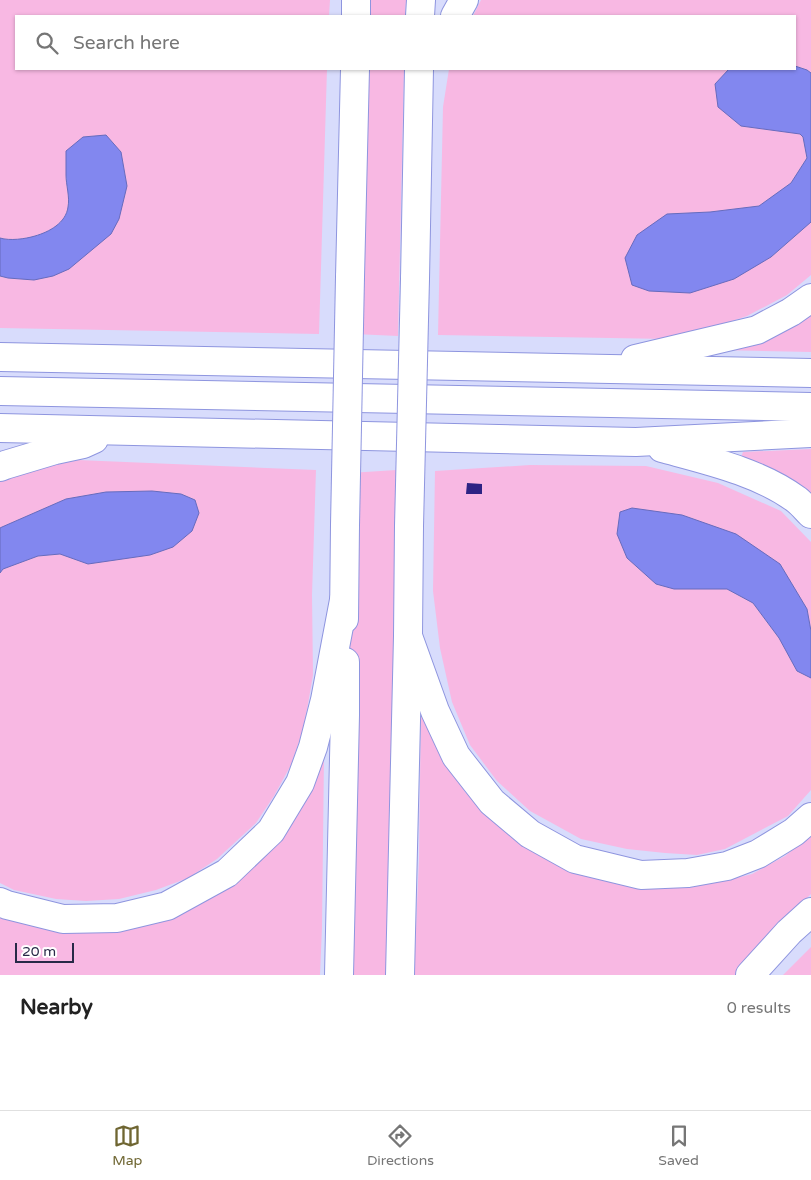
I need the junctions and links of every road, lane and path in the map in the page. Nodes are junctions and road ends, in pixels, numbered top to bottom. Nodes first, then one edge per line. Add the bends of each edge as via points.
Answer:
1 (356, 0) edge
2 (420, 0) edge
3 (464, 0) edge
4 (356, 15) edge
5 (420, 15) edge
6 (456, 15) edge
7 (355, 70) edge
8 (419, 70) edge
9 (439, 70) edge
10 (417, 153) junction
11 (811, 298) edge
12 (0, 357) edge
13 (596, 369) junction
14 (811, 373) edge
15 (0, 391) edge
16 (811, 407) edge
17 (0, 428) edge
18 (111, 431) junction
19 (811, 432) edge
20 (636, 442) junction
21 (0, 467) edge
22 (811, 514) edge
23 (344, 600) junction
24 (408, 636) junction
25 (811, 816) edge
26 (0, 902) edge
27 (811, 912) edge
28 (339, 975) edge
29 (400, 975) edge
30 (750, 975) edge

1 - 4 highway
2 - 5 highway
3 - 6 highway
7 - 23 highway, bridge
8 - 10 highway
9 - 10 highway
10 - 24 highway, bridge
11 - 13 highway via 757,330
12 - 13 highway
13 - 14 highway
15 - 16 highway
17 - 18 highway
18 - 20 highway
18 - 21 highway via 83,444
19 - 20 highway
20 - 22 highway via 714,462 764,480 796,500
23 - 26 highway via 325,700 300,782 272,830 227,873 167,906 117,918 63,919
23 - 28 highway via 345,715
24 - 25 highway via 435,711 456,756 492,802 530,834 575,859 641,875 688,873 727,866 758,854 794,832
24 - 29 highway
27 - 30 highway

